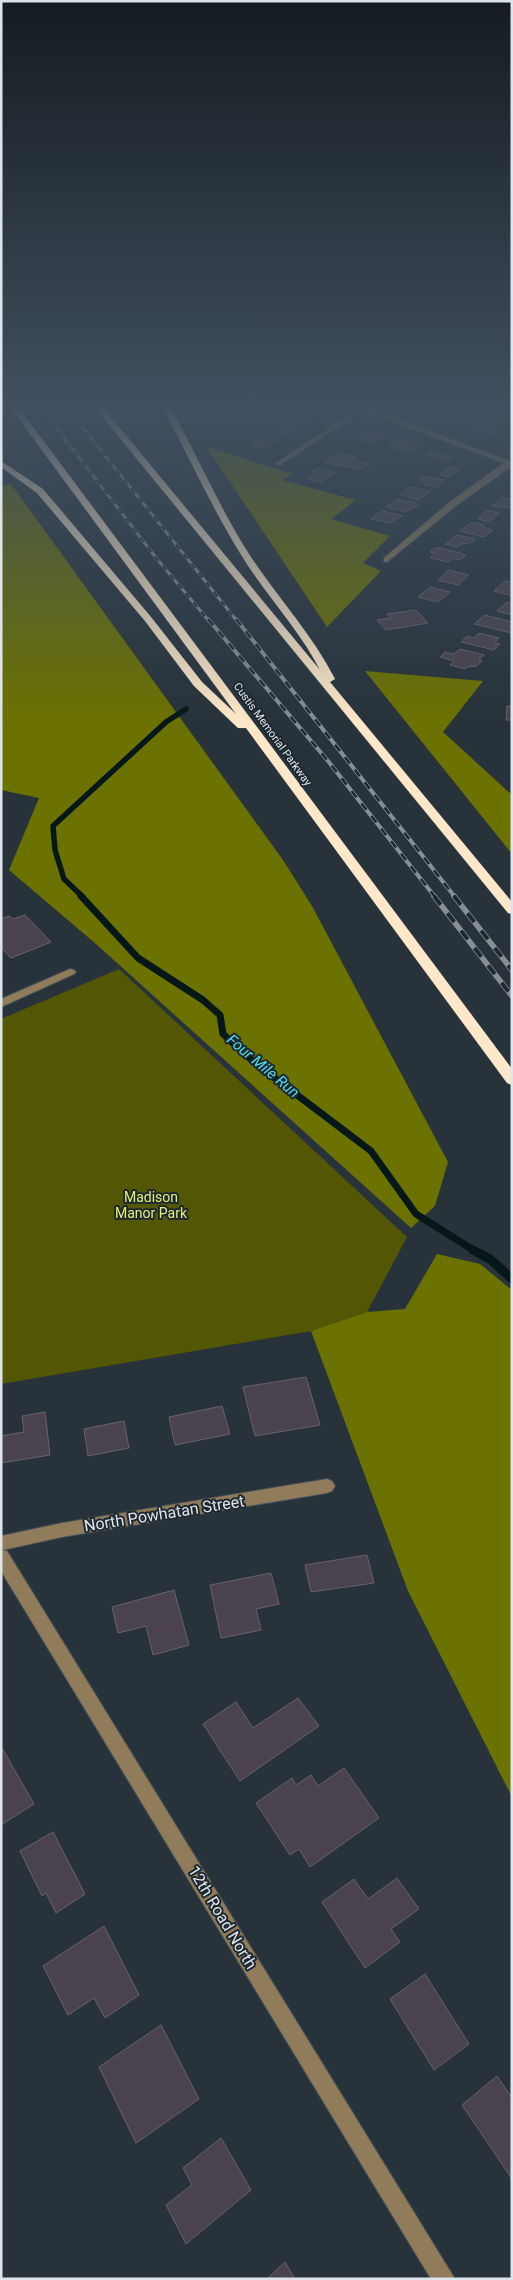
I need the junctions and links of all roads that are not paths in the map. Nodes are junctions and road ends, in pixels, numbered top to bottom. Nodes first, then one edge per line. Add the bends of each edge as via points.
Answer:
1 (56, 510) edge
2 (91, 510) edge
3 (184, 510) edge
4 (221, 510) edge
5 (445, 510) edge
6 (387, 560) dead end
7 (342, 703) junction
8 (270, 752) junction
9 (512, 910) edge
10 (70, 972) dead end
11 (1, 1003) edge
12 (512, 1080) edge
13 (327, 1486) dead end
14 (1, 1543) edge
15 (1, 1556) edge
16 (444, 2279) edge

1 - 8 highway via 198,684
2 - 8 highway, Custis Memorial Parkway
3 - 7 highway
4 - 7 highway via 244,553 316,652
5 - 6 street
7 - 9 highway
8 - 12 highway, Custis Memorial Parkway
10 - 11 street
13 - 14 street, North Powhatan Street
15 - 16 street, 12th Road North

